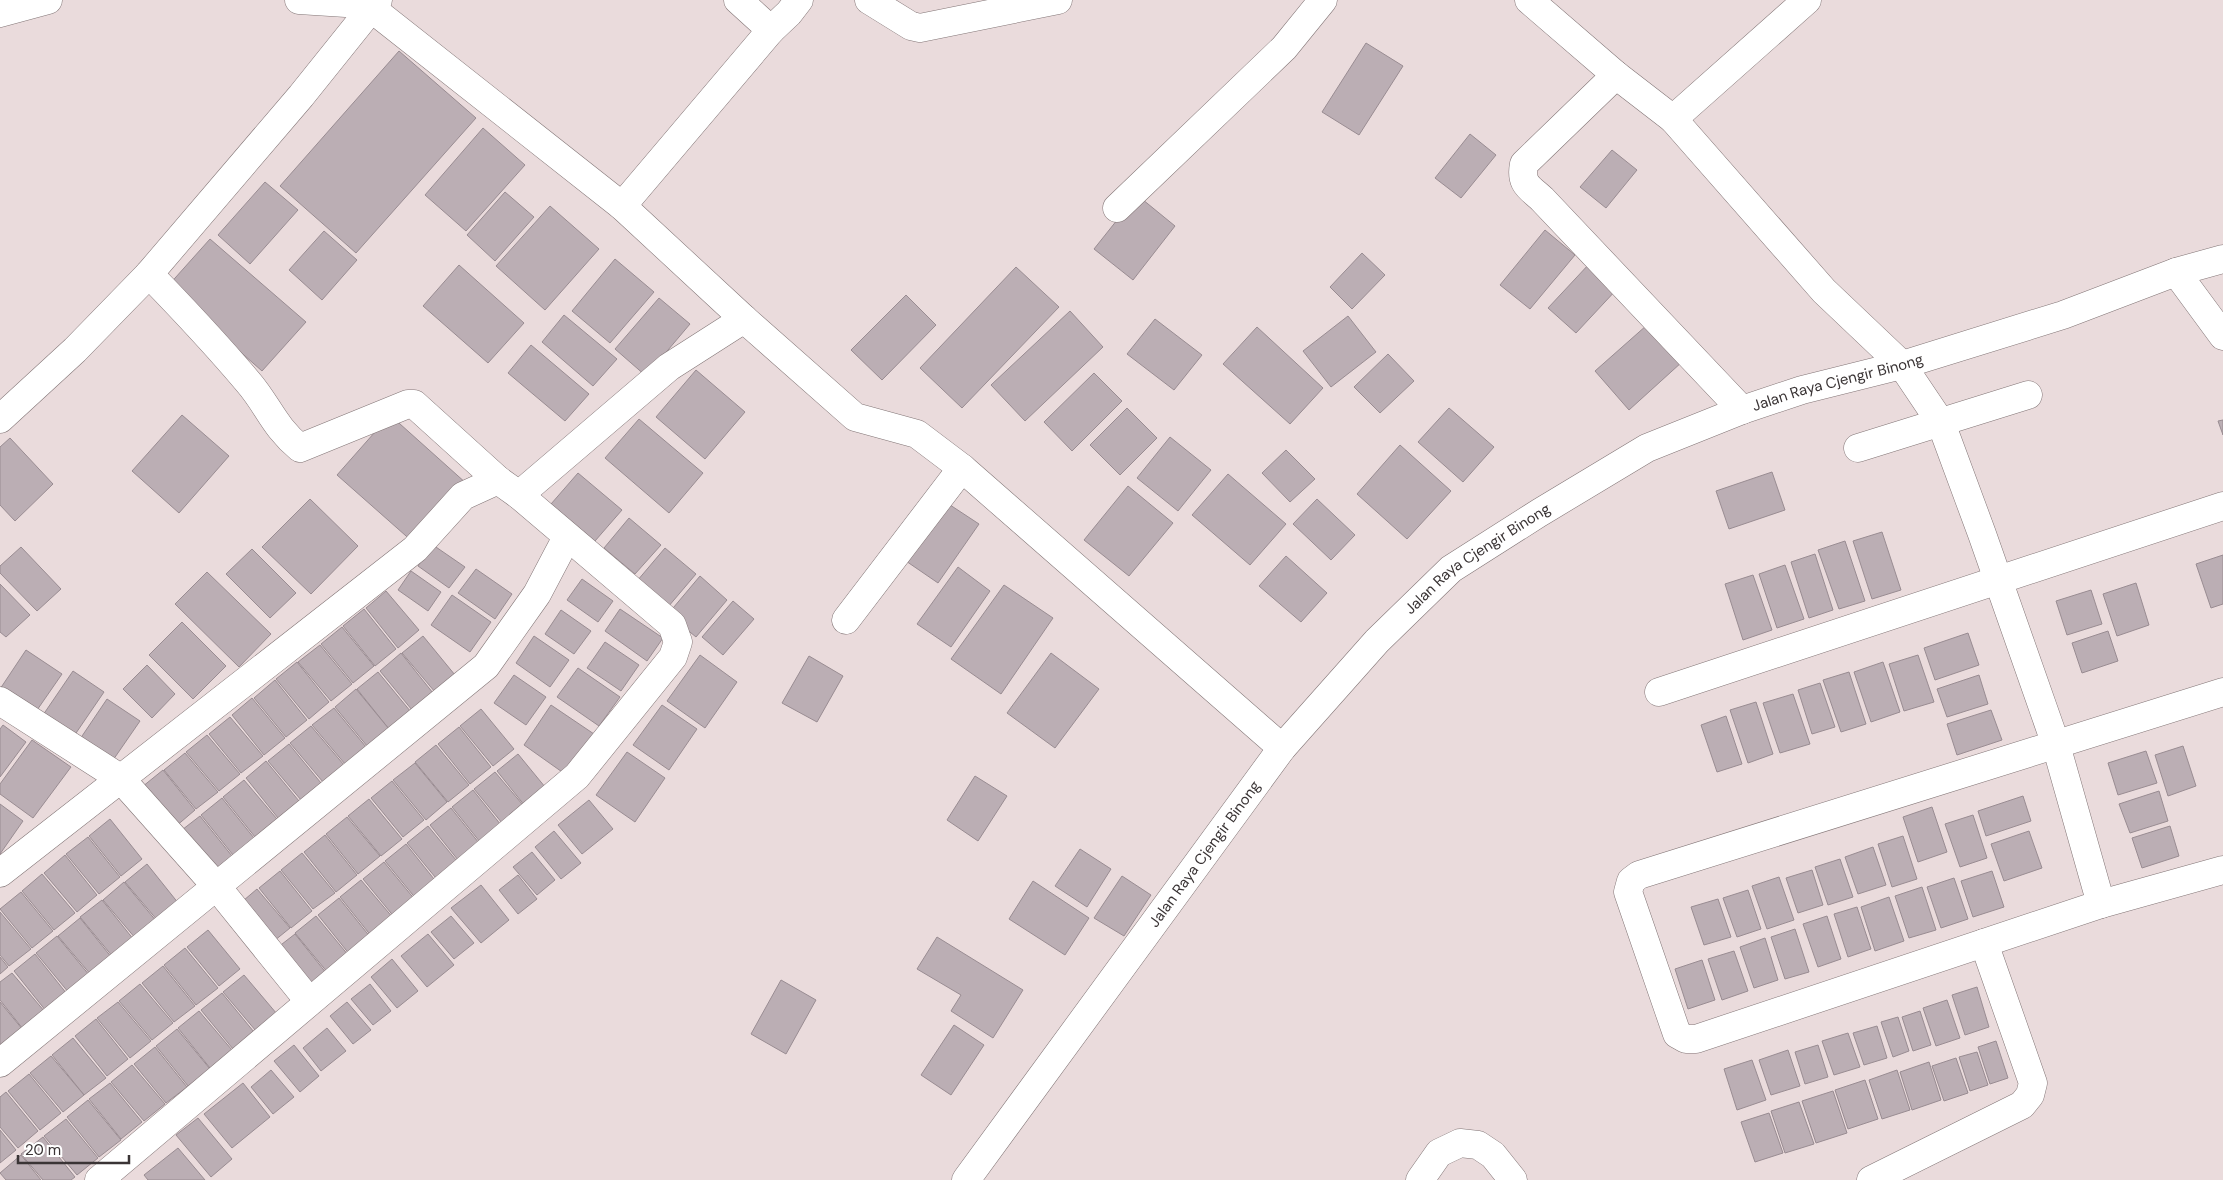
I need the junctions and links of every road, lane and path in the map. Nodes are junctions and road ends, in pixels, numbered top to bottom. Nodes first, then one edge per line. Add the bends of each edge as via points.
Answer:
1 (48, 0) edge
2 (299, 0) edge
3 (738, 0) edge
4 (799, 0) edge
5 (869, 0) edge
6 (1058, 0) edge
7 (1323, 0) edge
8 (1529, 0) edge
9 (1807, 0) edge
10 (375, 4) edge
11 (0, 13) edge
12 (770, 30) junction
13 (1616, 74) junction
14 (1674, 119) junction
15 (622, 206) junction
16 (1117, 208) dead end
17 (2223, 259) edge
18 (2176, 272) junction
19 (149, 274) junction
20 (744, 319) junction
21 (2223, 336) edge
22 (1902, 365) junction
23 (2028, 395) dead end
24 (1742, 410) junction
25 (0, 419) edge
26 (1941, 423) junction
27 (1858, 448) dead end
28 (962, 468) junction
29 (508, 488) junction
30 (2223, 506) edge
31 (567, 537) junction
32 (1997, 580) junction
33 (846, 620) dead end
34 (1659, 692) dead end
35 (2223, 692) edge
36 (0, 701) edge
37 (2056, 746) junction
38 (1282, 748) junction
39 (120, 778) junction
40 (2223, 870) edge
41 (0, 873) edge
42 (217, 887) junction
43 (2101, 904) junction
44 (1984, 943) junction
45 (309, 1002) junction
46 (0, 1063) edge
47 (99, 1180) edge
48 (966, 1180) edge
49 (1420, 1180) edge
50 (1514, 1180) edge
51 (1871, 1180) edge

1 - 11 street
2 - 10 street
3 - 12 street
4 - 12 street via 789,14
5 - 6 street via 911,26 920,28
7 - 16 street via 1284,48
8 - 13 street
9 - 14 street
10 - 15 street
10 - 19 street
12 - 15 street
13 - 14 street
13 - 24 street via 1524,164 1524,182
14 - 22 street via 1824,291
15 - 20 street
17 - 18 street, Jalan Raya Cjengir Binong
18 - 21 street
18 - 22 street, Jalan Raya Cjengir Binong via 2063,315
19 - 25 street via 75,350
19 - 29 street via 250,384 280,429 300,448 414,404
20 - 28 street via 855,418 917,434
20 - 29 street via 669,367
22 - 24 street, Jalan Raya Cjengir Binong via 1802,390
22 - 26 street
23 - 26 street
24 - 38 street, Jalan Raya Cjengir Binong via 1647,448 1451,569 1377,641
26 - 27 street
26 - 32 street
28 - 33 street
28 - 38 street
29 - 31 street
29 - 39 street via 463,496 415,548
30 - 32 street
31 - 42 street via 537,594 486,666
31 - 45 street via 672,625 678,642 673,657 577,776
32 - 34 street
32 - 37 street
35 - 37 street
36 - 39 street
37 - 43 street
37 - 44 street via 1639,875 1631,881 1628,892 1677,1034 1686,1039
38 - 48 street, Jalan Raya Cjengir Binong
39 - 41 street
39 - 42 street
40 - 43 street
42 - 45 street
42 - 46 street
43 - 44 street
44 - 51 street via 2032,1083 2030,1095 2022,1105
45 - 47 street
49 - 50 street via 1439,1153 1460,1143 1478,1145 1493,1155

